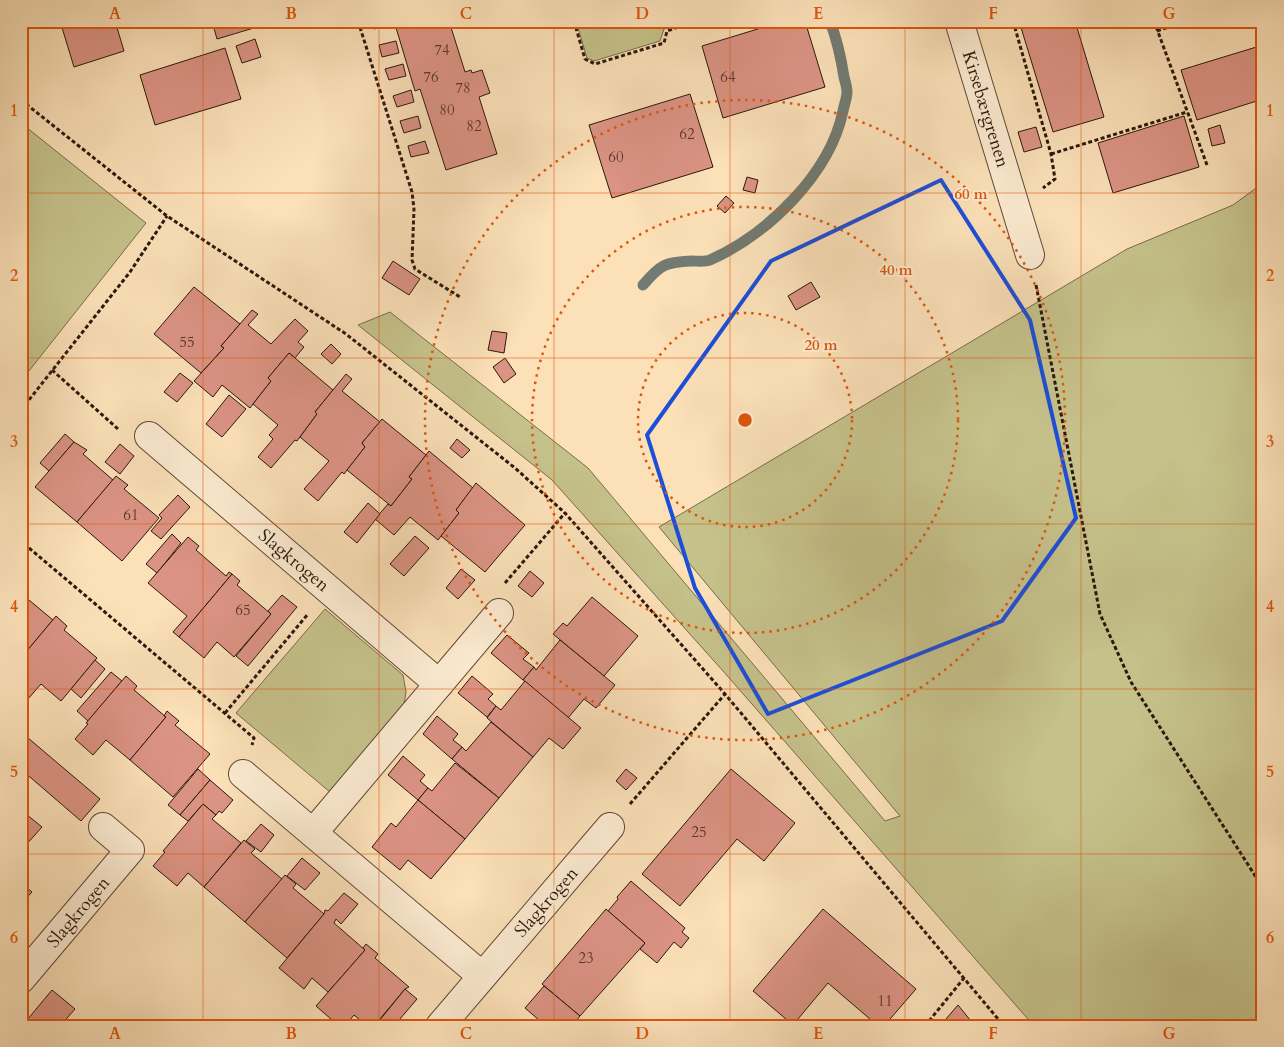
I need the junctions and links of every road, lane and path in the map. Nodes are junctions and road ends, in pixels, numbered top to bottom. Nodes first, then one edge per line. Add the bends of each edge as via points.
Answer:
1 (358, 21) edge
2 (574, 21) edge
3 (695, 21) edge
4 (959, 21) edge
5 (1013, 21) edge
6 (1154, 21) edge
7 (1186, 21) edge
8 (1157, 31) junction
9 (21, 100) edge
10 (1187, 112) junction
11 (1052, 154) junction
12 (1207, 164) dead end
13 (1016, 206) junction
14 (167, 216) junction
15 (1030, 255) joint
16 (460, 296) dead end
17 (52, 370) junction
18 (21, 410) edge
19 (149, 436) joint
20 (565, 513) junction
21 (29, 548) dead end
22 (328, 589) junction
23 (499, 613) joint
24 (439, 684) junction
25 (725, 694) junction
26 (225, 713) junction
27 (243, 774) joint
28 (103, 827) dead end
29 (610, 827) joint
30 (313, 833) junction
31 (1263, 888) edge
32 (482, 976) junction
33 (964, 978) junction
34 (21, 979) edge
35 (440, 1026) edge
36 (925, 1026) edge
37 (1004, 1026) edge

1 - 16 path via 412,192 412,260 415,269
2 - 3 path via 585,59 595,64 664,43 667,31
4 - 13 street, Kirsebærgrenen
5 - 11 path
6 - 8 path
7 - 8 path
8 - 10 path
9 - 14 path
10 - 11 path
10 - 12 path
11 - 13 path via 1055,180
13 - 15 street, Kirsebærgrenen
14 - 17 path via 130,272
14 - 20 path via 346,334 515,468
15 - 31 path via 1100,614 1131,682
17 - 18 path
17 - 19 path via 122,433
19 - 22 street, Slagkrogen
20 - 23 path via 501,588
20 - 25 path
21 - 26 path
22 - 24 street, Slagkrogen
22 - 26 path
23 - 24 street
24 - 30 street
25 - 29 path
25 - 33 path
26 - 27 path via 254,738
27 - 30 street
28 - 34 street, Slagkrogen via 130,850
29 - 32 street, Slagkrogen
30 - 32 street
32 - 35 street, Slagkrogen
33 - 36 path
33 - 37 path

